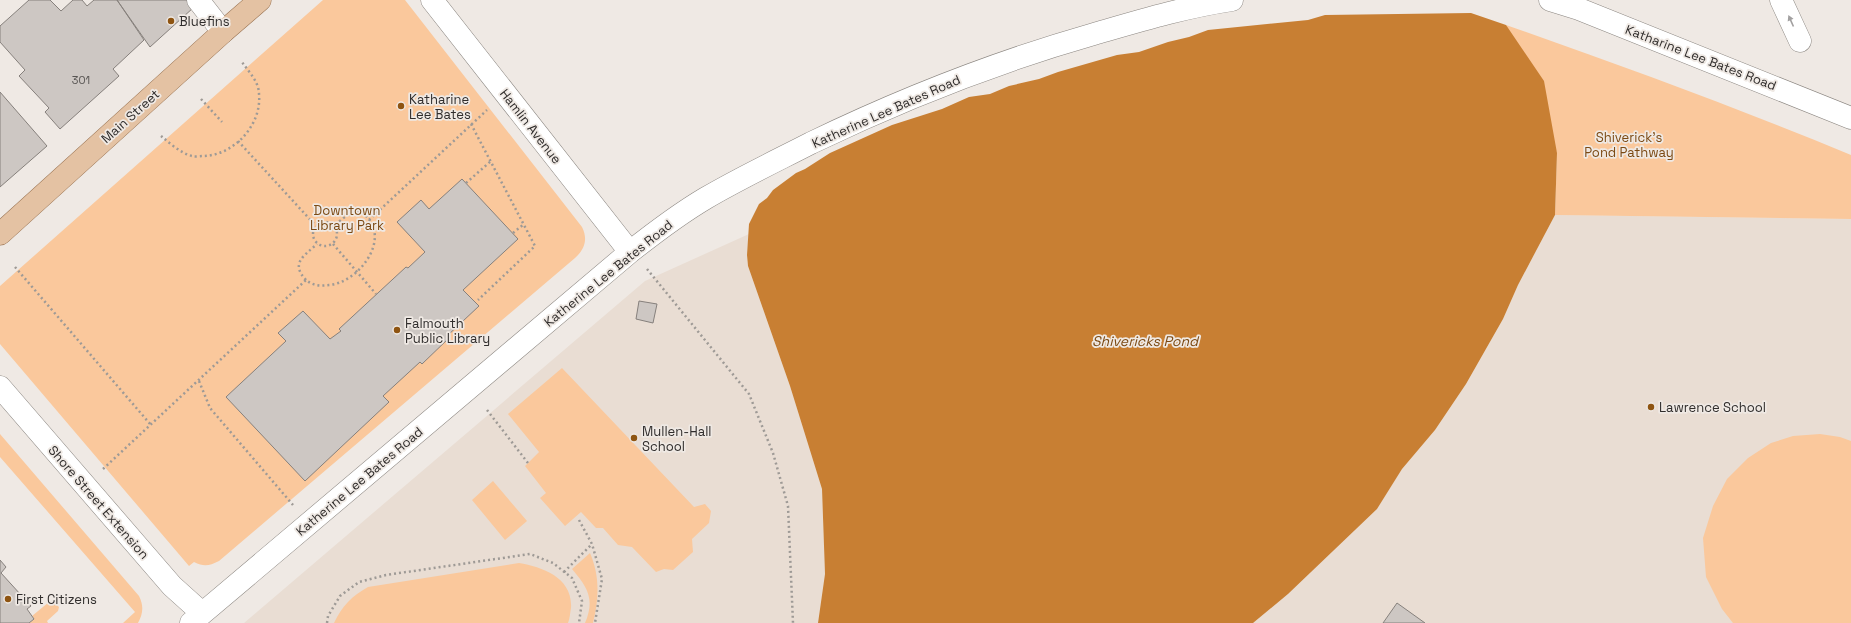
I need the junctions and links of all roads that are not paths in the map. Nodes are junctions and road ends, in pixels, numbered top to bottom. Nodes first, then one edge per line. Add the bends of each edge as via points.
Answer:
1 (198, 0) edge
2 (260, 0) edge
3 (432, 0) edge
4 (1232, 0) edge
5 (1550, 0) edge
6 (1781, 0) edge
7 (223, 32) junction
8 (1800, 41) dead end
9 (1851, 118) edge
10 (0, 234) edge
11 (630, 252) junction
12 (0, 387) edge
13 (197, 618) edge

1 - 7 street
2 - 7 main road, Main Street
3 - 11 street, Hamlin Avenue
4 - 11 street, Katherine Lee Bates Road via 1142,20 1058,44 1013,58 909,98 804,147 704,199
5 - 9 street, Katharine Lee Bates Road
8 -> 6 street
7 - 10 main road, Main Street
11 - 13 street, Katherine Lee Bates Road
12 - 13 street, Shore Street Extension

